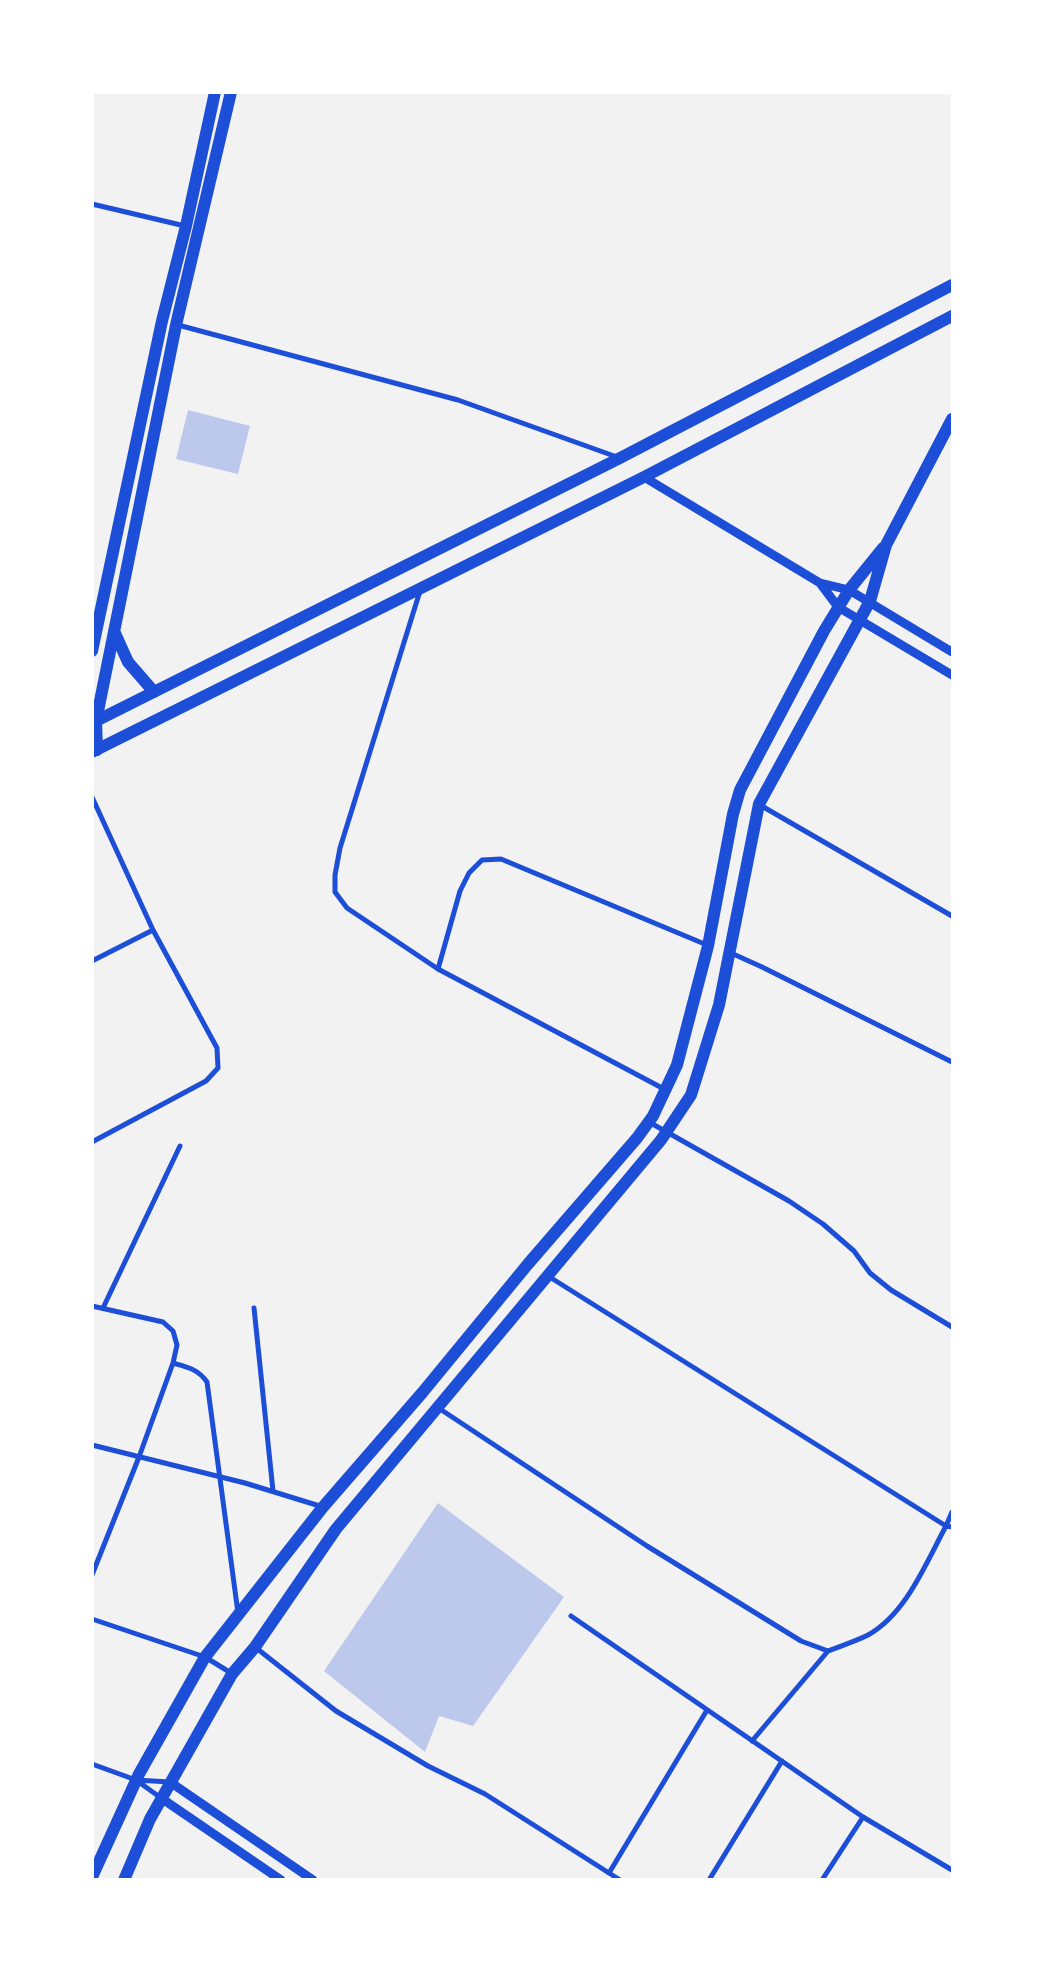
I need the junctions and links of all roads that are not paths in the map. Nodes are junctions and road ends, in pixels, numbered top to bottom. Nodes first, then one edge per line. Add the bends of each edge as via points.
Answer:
1 (214, 92) edge
2 (231, 92) edge
3 (92, 204) edge
4 (186, 226) junction
5 (952, 285) edge
6 (952, 316) edge
7 (176, 325) junction
8 (952, 419) edge
9 (620, 458) junction
10 (644, 477) junction
11 (886, 545) junction
12 (820, 583) junction
13 (420, 588) junction
14 (849, 590) junction
15 (870, 601) junction
16 (838, 607) junction
17 (860, 619) junction
18 (114, 631) junction
19 (92, 651) edge
20 (952, 652) edge
21 (952, 675) edge
22 (154, 692) junction
23 (94, 722) edge
24 (95, 751) edge
25 (92, 797) edge
26 (759, 804) junction
27 (952, 916) edge
28 (153, 930) junction
29 (708, 946) junction
30 (729, 952) junction
31 (92, 961) edge
32 (438, 969) junction
33 (952, 1062) edge
34 (666, 1090) junction
35 (648, 1122) junction
36 (666, 1133) junction
37 (92, 1142) edge
38 (180, 1146) dead end
39 (547, 1275) junction
40 (92, 1306) edge
41 (102, 1308) junction
42 (254, 1308) dead end
43 (952, 1327) edge
44 (173, 1363) junction
45 (437, 1407) junction
46 (92, 1445) edge
47 (139, 1458) junction
48 (219, 1476) junction
49 (273, 1491) junction
50 (323, 1507) junction
51 (952, 1512) edge
52 (946, 1526) junction
53 (952, 1527) edge
54 (92, 1575) edge
55 (238, 1616) junction
56 (571, 1616) dead end
57 (92, 1619) edge
58 (255, 1647) junction
59 (828, 1651) junction
60 (205, 1657) junction
61 (232, 1674) junction
62 (707, 1710) junction
63 (752, 1741) junction
64 (782, 1761) junction
65 (92, 1764) edge
66 (136, 1780) junction
67 (170, 1782) junction
68 (161, 1798) junction
69 (863, 1817) junction
70 (952, 1870) edge
71 (609, 1873) junction
72 (92, 1877) edge
73 (124, 1880) edge
74 (281, 1880) edge
75 (312, 1880) edge
76 (620, 1880) edge
77 (709, 1880) edge
78 (822, 1880) edge

1 - 4 main road
2 - 7 main road
3 - 4 street
4 - 19 main road via 160,331
5 - 9 main road
6 - 10 main road
7 - 9 street via 458,400
7 - 18 main road
8 - 11 main road
9 - 22 main road
10 - 12 street
10 - 13 main road
11 - 14 main road
11 - 15 main road
12 - 14 street
12 - 16 street
13 - 24 main road
13 - 32 street via 340,848 335,892 348,908
14 - 15 street
14 - 16 main road
15 - 17 main road
15 - 20 street
16 - 17 street
16 - 29 main road via 740,790
17 - 21 street
17 - 26 main road
18 - 22 main road via 128,662
18 - 23 main road
22 - 23 main road
23 - 24 main road
25 - 28 street
26 - 27 street
26 - 30 main road
28 - 31 street
28 - 37 street via 217,1048 218,1068 206,1081
29 - 32 street via 501,859 482,860 468,873 460,891
29 - 34 main road via 677,1065
30 - 33 street
30 - 36 main road via 719,1005 695,1083 684,1107
32 - 34 street
34 - 35 main road
35 - 36 street
35 - 50 main road
36 - 39 main road
36 - 43 street via 789,1201 823,1224 891,1290
38 - 41 street
39 - 45 main road
39 - 52 street
40 - 41 street
41 - 44 street via 162,1322 173,1331 177,1345
42 - 49 street
44 - 47 street
44 - 48 street via 195,1369 207,1382
45 - 58 main road via 336,1529
45 - 59 street via 655,1551 801,1641
46 - 47 street
47 - 48 street
47 - 54 street
48 - 49 street
48 - 55 street
49 - 50 street
50 - 55 main road
51 - 52 street
52 - 53 street
52 - 59 street via 904,1603 868,1635
55 - 60 main road
56 - 62 street
57 - 60 street
58 - 61 main road
58 - 71 street via 336,1711 428,1766 485,1794
59 - 63 street
60 - 61 street
60 - 66 main road
61 - 67 main road
62 - 63 street
62 - 71 street
63 - 64 street
64 - 69 street
64 - 77 street
65 - 66 street
66 - 67 street
66 - 68 street
66 - 72 main road
67 - 68 main road
67 - 75 street
68 - 73 main road
68 - 74 street
69 - 70 street
69 - 78 street
71 - 76 street

